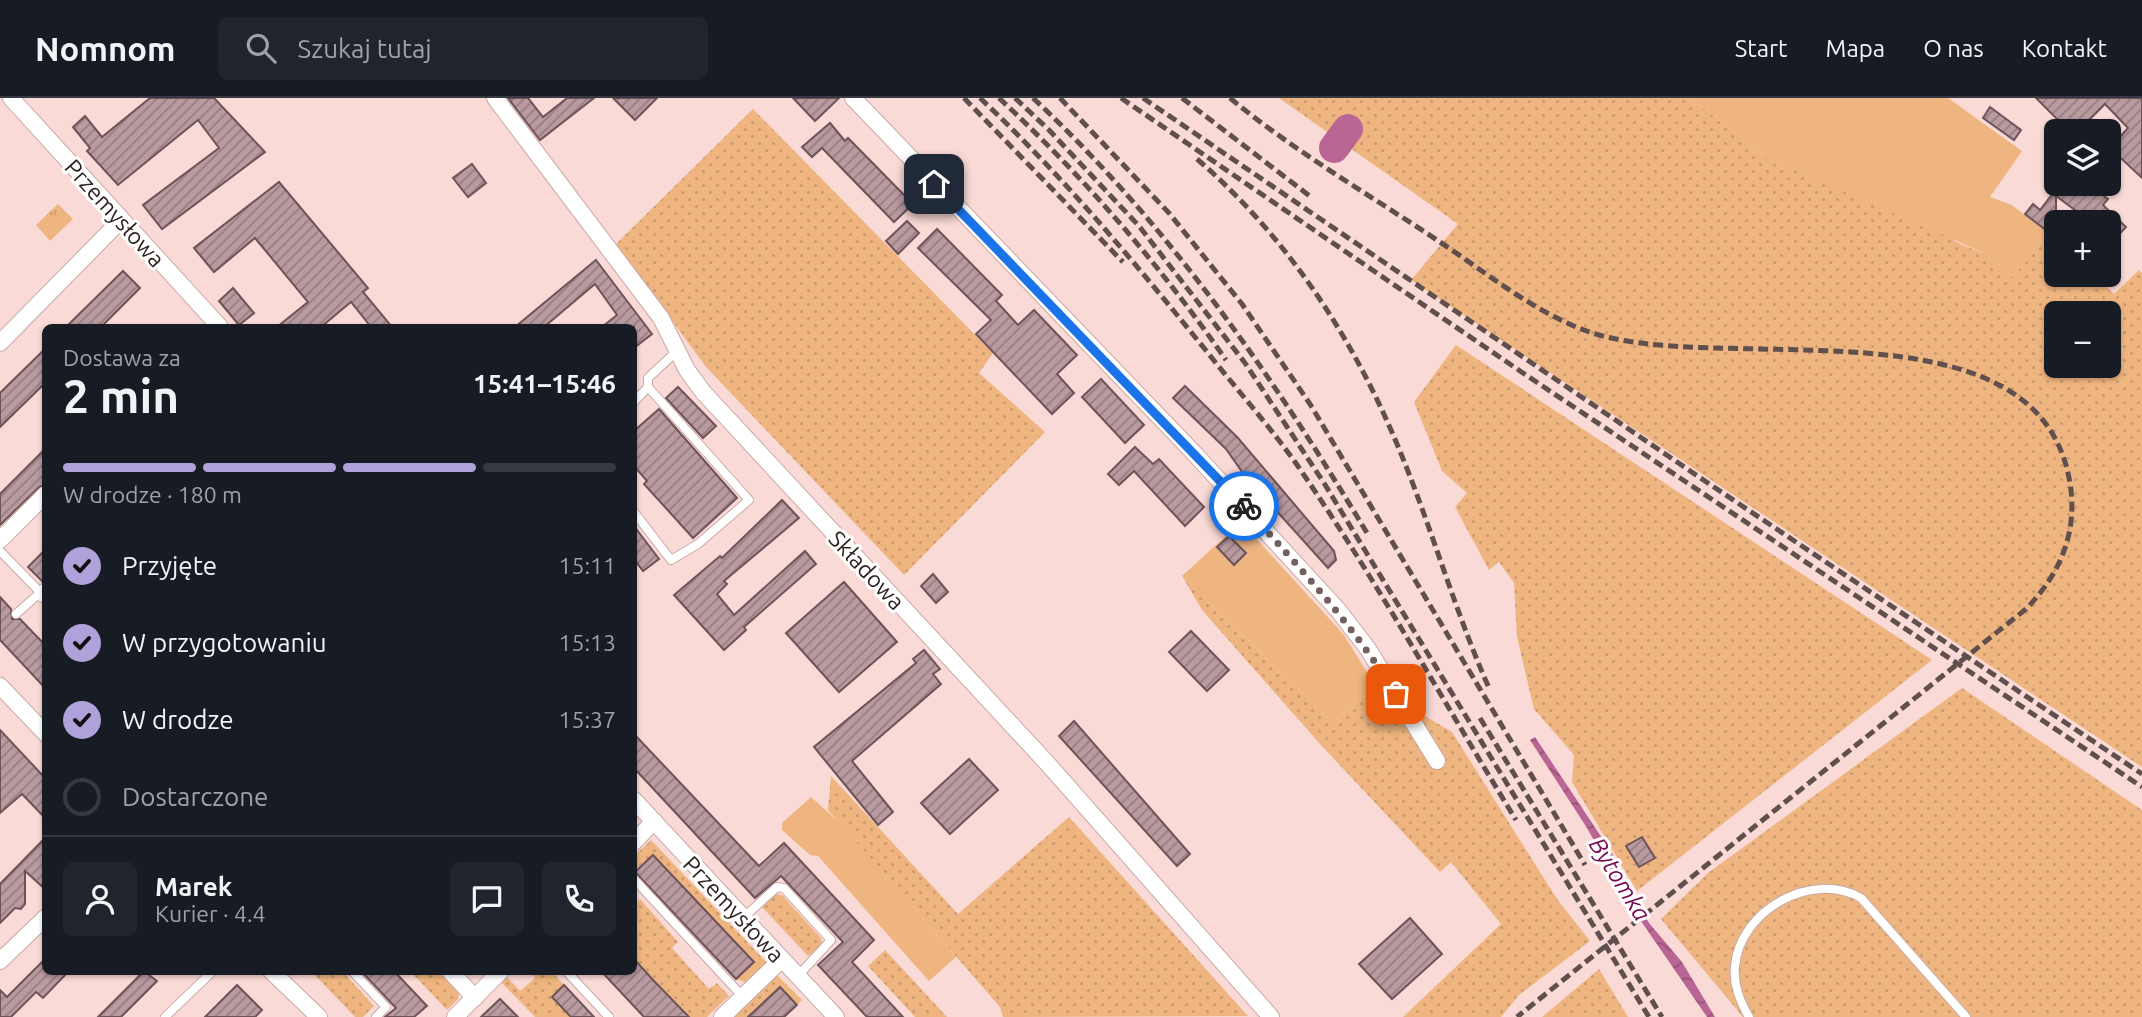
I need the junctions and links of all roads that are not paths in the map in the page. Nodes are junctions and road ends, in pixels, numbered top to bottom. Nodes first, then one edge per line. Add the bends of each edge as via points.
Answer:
1 (11, 98) edge
2 (495, 98) edge
3 (853, 98) edge
4 (120, 221) junction
5 (214, 324) edge
6 (0, 343) edge
7 (678, 350) junction
8 (648, 387) junction
9 (637, 399) edge
10 (42, 498) edge
11 (637, 516) edge
12 (0, 540) edge
13 (0, 551) edge
14 (42, 591) edge
15 (42, 594) edge
16 (16, 614) dead end
17 (0, 686) edge
18 (42, 730) edge
19 (1437, 761) dead end
20 (637, 803) edge
21 (654, 821) junction
22 (637, 839) edge
23 (637, 883) edge
24 (743, 918) junction
25 (42, 921) edge
26 (782, 960) junction
27 (0, 961) edge
28 (209, 975) edge
29 (275, 975) edge
30 (356, 975) edge
31 (452, 975) edge
32 (498, 975) edge
33 (570, 975) edge
34 (797, 977) junction
35 (743, 997) junction
36 (467, 1010) edge
37 (311, 1015) edge
38 (165, 1017) edge
39 (376, 1017) edge
40 (609, 1017) edge
41 (722, 1017) edge
42 (836, 1017) edge
43 (1271, 1017) edge
44 (1749, 1017) edge
45 (1966, 1017) edge

1 - 4 street, Przemysłowa
2 - 7 street, Składowa via 661,318
3 - 19 street via 1338,610 1368,649
4 - 5 street, Przemysłowa
4 - 6 street
7 - 8 lane via 648,378
7 - 43 street, Składowa via 711,401 1047,763
8 - 9 lane
8 - 11 lane via 749,500 698,544 671,560
10 - 12 street
13 - 14 lane
15 - 16 lane
17 - 18 street
20 - 21 street, Przemysłowa
21 - 22 street
21 - 24 street, Przemysłowa
23 - 35 lane
24 - 26 street, Przemysłowa
24 - 34 lane via 777,887 816,923 831,944
25 - 27 street
26 - 34 street, Przemysłowa
26 - 35 street
28 - 38 lane
29 - 37 street
30 - 39 lane via 386,1007
31 - 36 street
32 - 36 street
33 - 40 lane
34 - 42 street, Przemysłowa
35 - 41 street
44 - 45 lane via 1735,983 1737,955 1744,938 1761,916 1787,897 1820,887 1854,894 1867,903

